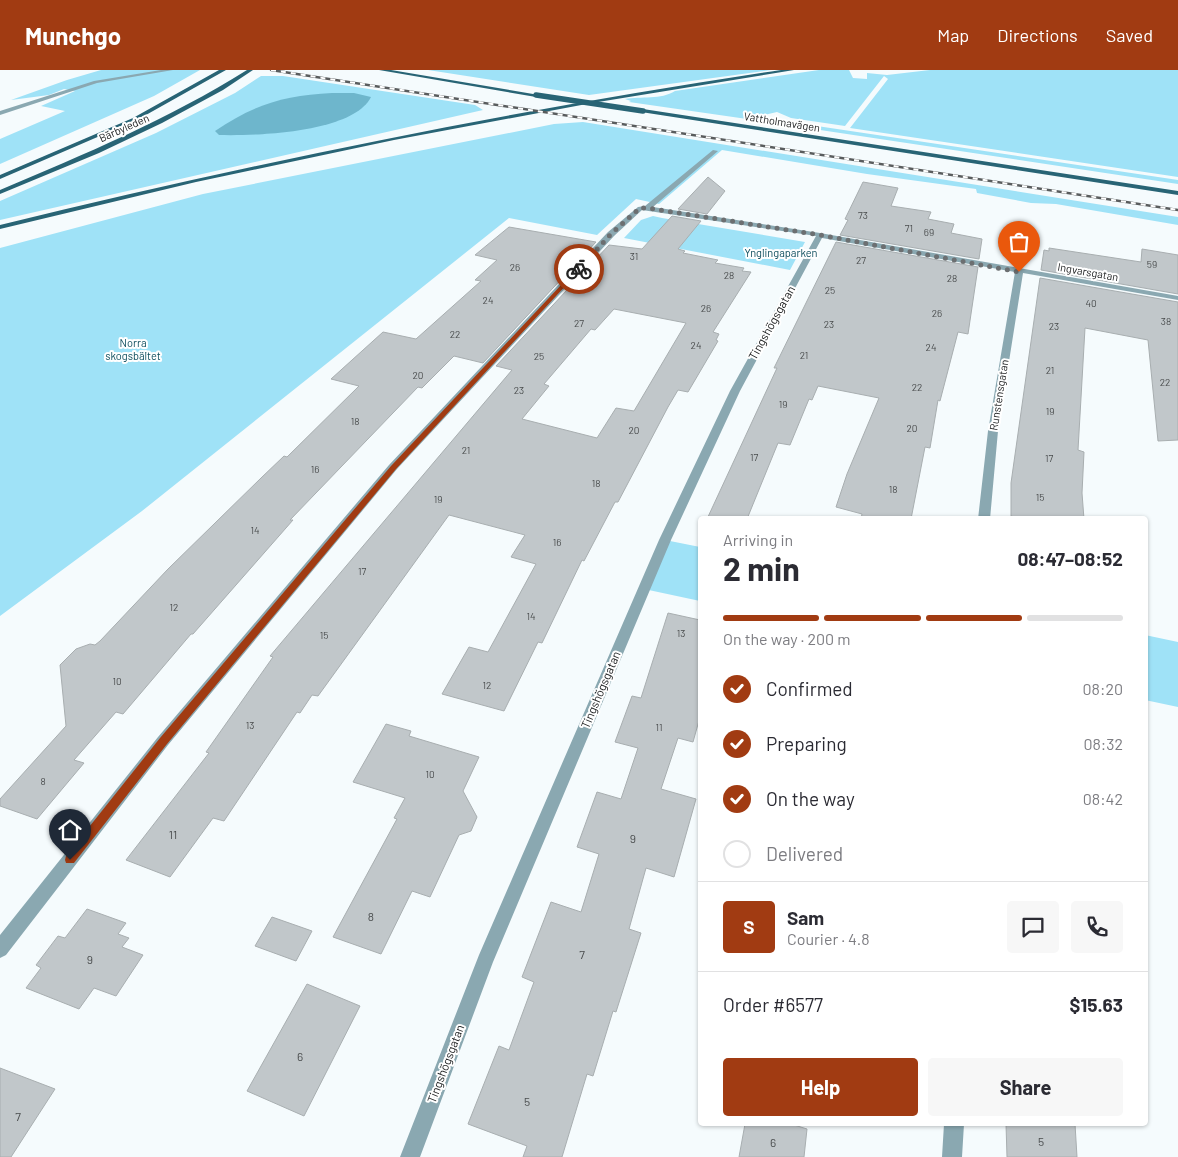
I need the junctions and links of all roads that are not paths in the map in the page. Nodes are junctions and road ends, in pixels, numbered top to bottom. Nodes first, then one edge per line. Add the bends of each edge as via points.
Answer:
1 (170, 70) edge
2 (223, 70) edge
3 (250, 70) edge
4 (382, 70) edge
5 (791, 70) edge
6 (0, 113) edge
7 (715, 151) dead end
8 (0, 177) edge
9 (0, 192) edge
10 (1178, 193) edge
11 (644, 208) junction
12 (0, 227) edge
13 (820, 235) junction
14 (1019, 272) junction
15 (1178, 298) edge
16 (984, 516) edge
17 (0, 949) edge
18 (954, 1126) edge
19 (410, 1157) edge
20 (952, 1157) edge

1 - 6 street via 96,82
2 - 8 main road, Bärbyleden via 135,119
3 - 9 main road, Bärbyleden via 159,123
4 - 10 main road, Vattholmavägen, bridge
5 - 12 main road via 461,124 240,170
7 - 11 street
11 - 13 street, Ingvarsgatan
11 - 17 street via 611,234 393,467 163,741
13 - 14 street, Ingvarsgatan
13 - 19 street, Tingshögsgatan via 734,391 665,540 485,961
14 - 15 street, Ingvarsgatan
14 - 16 street, Runstensgatan via 993,431
18 - 20 street

